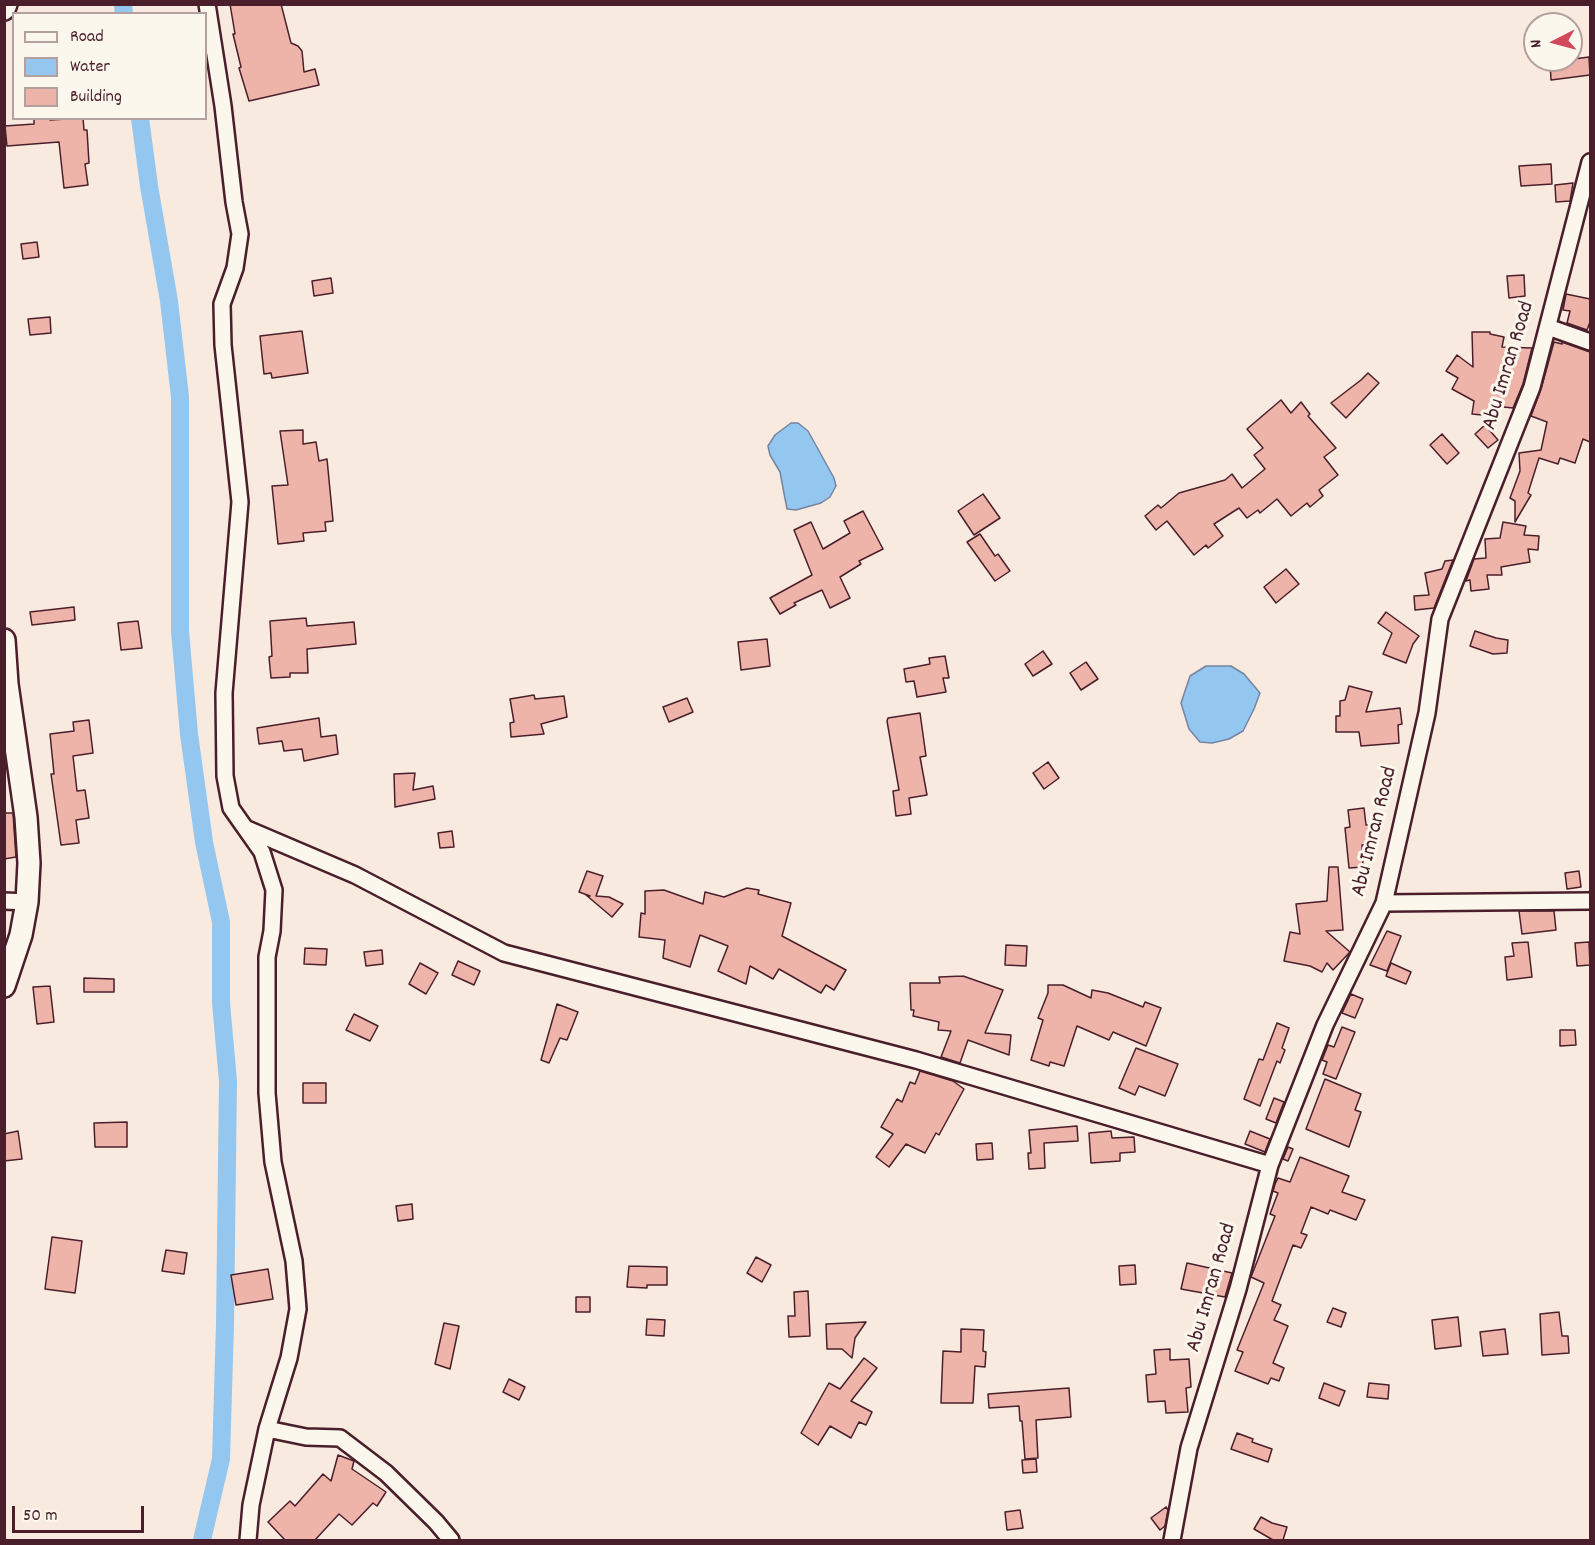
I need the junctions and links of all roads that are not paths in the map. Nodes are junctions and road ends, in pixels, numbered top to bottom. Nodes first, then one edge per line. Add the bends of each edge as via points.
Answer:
1 (6, 4) edge
2 (207, 4) edge
3 (4, 9) edge
4 (1590, 162) edge
5 (1548, 327) junction
6 (1590, 342) edge
7 (4, 640) edge
8 (247, 829) junction
9 (4, 901) edge
10 (1590, 901) edge
11 (27, 902) junction
12 (1384, 903) junction
13 (4, 987) edge
14 (1269, 1165) junction
15 (267, 1429) junction
16 (248, 1540) edge
17 (451, 1540) edge
18 (1172, 1540) edge

1 - 3 street
2 - 8 street via 240,234 235,268 222,304 240,502 223,743 231,808
4 - 5 street, Abu Imran Road
5 - 6 street
5 - 12 street, Abu Imran Road via 1532,387 1440,619 1427,713
7 - 11 street via 26,817
8 - 14 street via 355,875 504,953 916,1060
8 - 15 street via 262,852 274,890 267,957 267,1093 273,1162 294,1261 298,1309 289,1358
9 - 11 street
10 - 12 street
11 - 13 street
12 - 14 street, Abu Imran Road via 1325,1025
14 - 18 street, Abu Imran Road via 1239,1289 1189,1448
15 - 16 street
15 - 17 street via 306,1437 340,1438 386,1473

